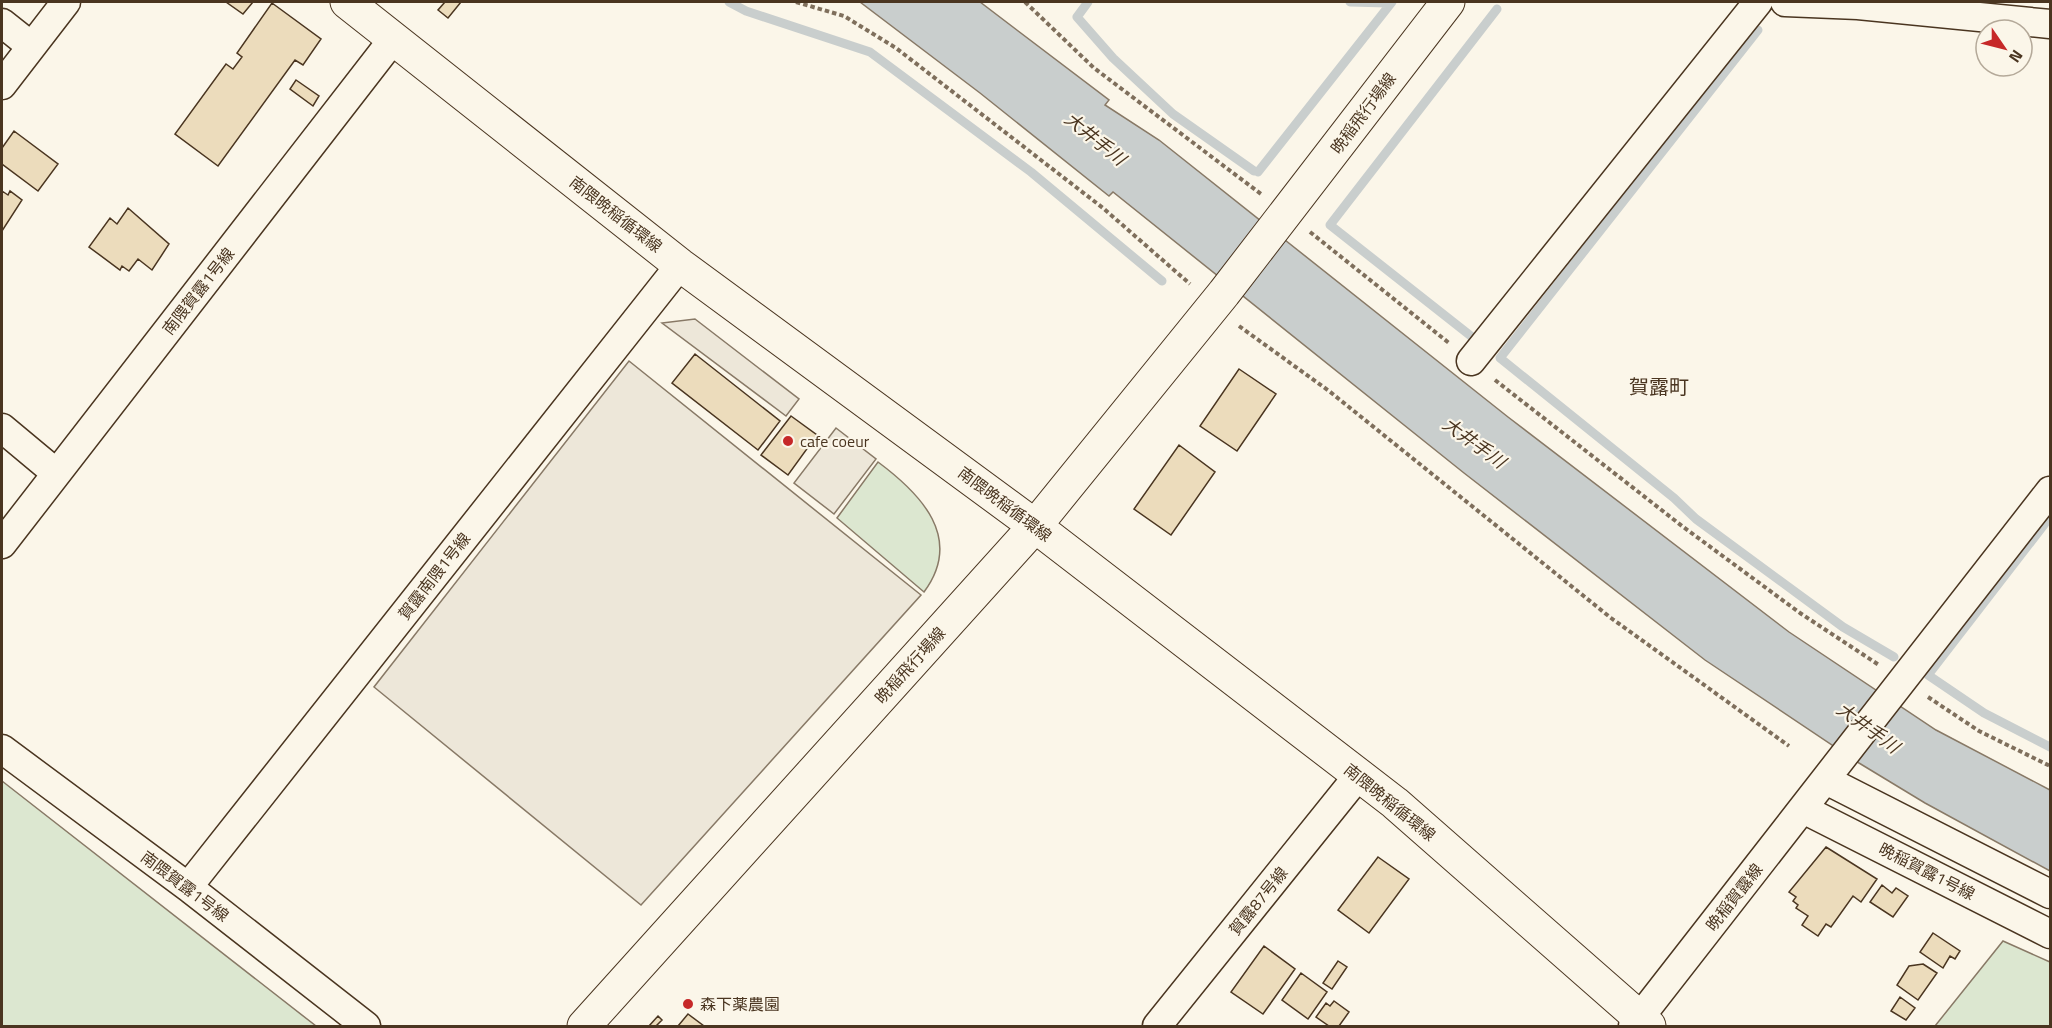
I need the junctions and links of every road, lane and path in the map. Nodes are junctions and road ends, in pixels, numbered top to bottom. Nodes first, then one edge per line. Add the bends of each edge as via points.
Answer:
1 (66, 2) edge
2 (347, 2) edge
3 (796, 2) edge
4 (1025, 2) edge
5 (1448, 2) edge
6 (1758, 2) edge
7 (1785, 2) edge
8 (1856, 3) edge
9 (2, 23) edge
10 (2050, 24) edge
11 (394, 38) junction
12 (31, 46) junction
13 (2, 85) edge
14 (1282, 218) junction
15 (680, 264) junction
16 (1218, 299) junction
17 (1471, 361) junction
18 (2, 428) edge
19 (56, 473) junction
20 (2050, 491) edge
21 (1035, 526) junction
22 (2, 543) edge
23 (1898, 685) junction
24 (1789, 746) dead end
25 (2, 749) edge
26 (2050, 766) edge
27 (1831, 774) junction
28 (1358, 776) junction
29 (1803, 809) junction
30 (188, 887) junction
31 (2050, 894) edge
32 (2050, 934) edge
33 (1640, 1024) edge
34 (366, 1026) edge
35 (584, 1026) edge
36 (1157, 1026) edge

1 - 12 street
2 - 11 street, 南隈晩稲循環線
3 - 16 path via 844,16 896,48
4 - 14 path via 1094,68
5 - 14 street, 晩稲飛行場線
6 - 17 street
7 - 8 street
8 - 10 street
9 - 12 street
11 - 15 street, 南隈晩稲循環線
11 - 19 street, 南隈賀露1号線
12 - 13 street
14 - 16 street, 晩稲飛行場線
14 - 17 path
15 - 21 street, 南隈晩稲循環線
15 - 30 street, 賀露南隈1号線
16 - 21 street, 晩稲飛行場線
16 - 24 path via 1611,618
17 - 23 path via 1682,526
18 - 19 street
19 - 22 street, 南隈賀露1号線
20 - 23 street
21 - 28 street, 南隈晩稲循環線
21 - 35 street, 晩稲飛行場線
23 - 26 path
23 - 27 street, 晩稲賀露線
25 - 30 street, 南隈賀露1号線
27 - 29 street, 晩稲賀露線
27 - 31 street
28 - 33 street, 南隈晩稲循環線 via 1395,803
28 - 36 street, 賀露87号線
29 - 32 street, 晩稲賀露1号線
29 - 33 street, 晩稲賀露線
30 - 34 street, 南隈賀露1号線

